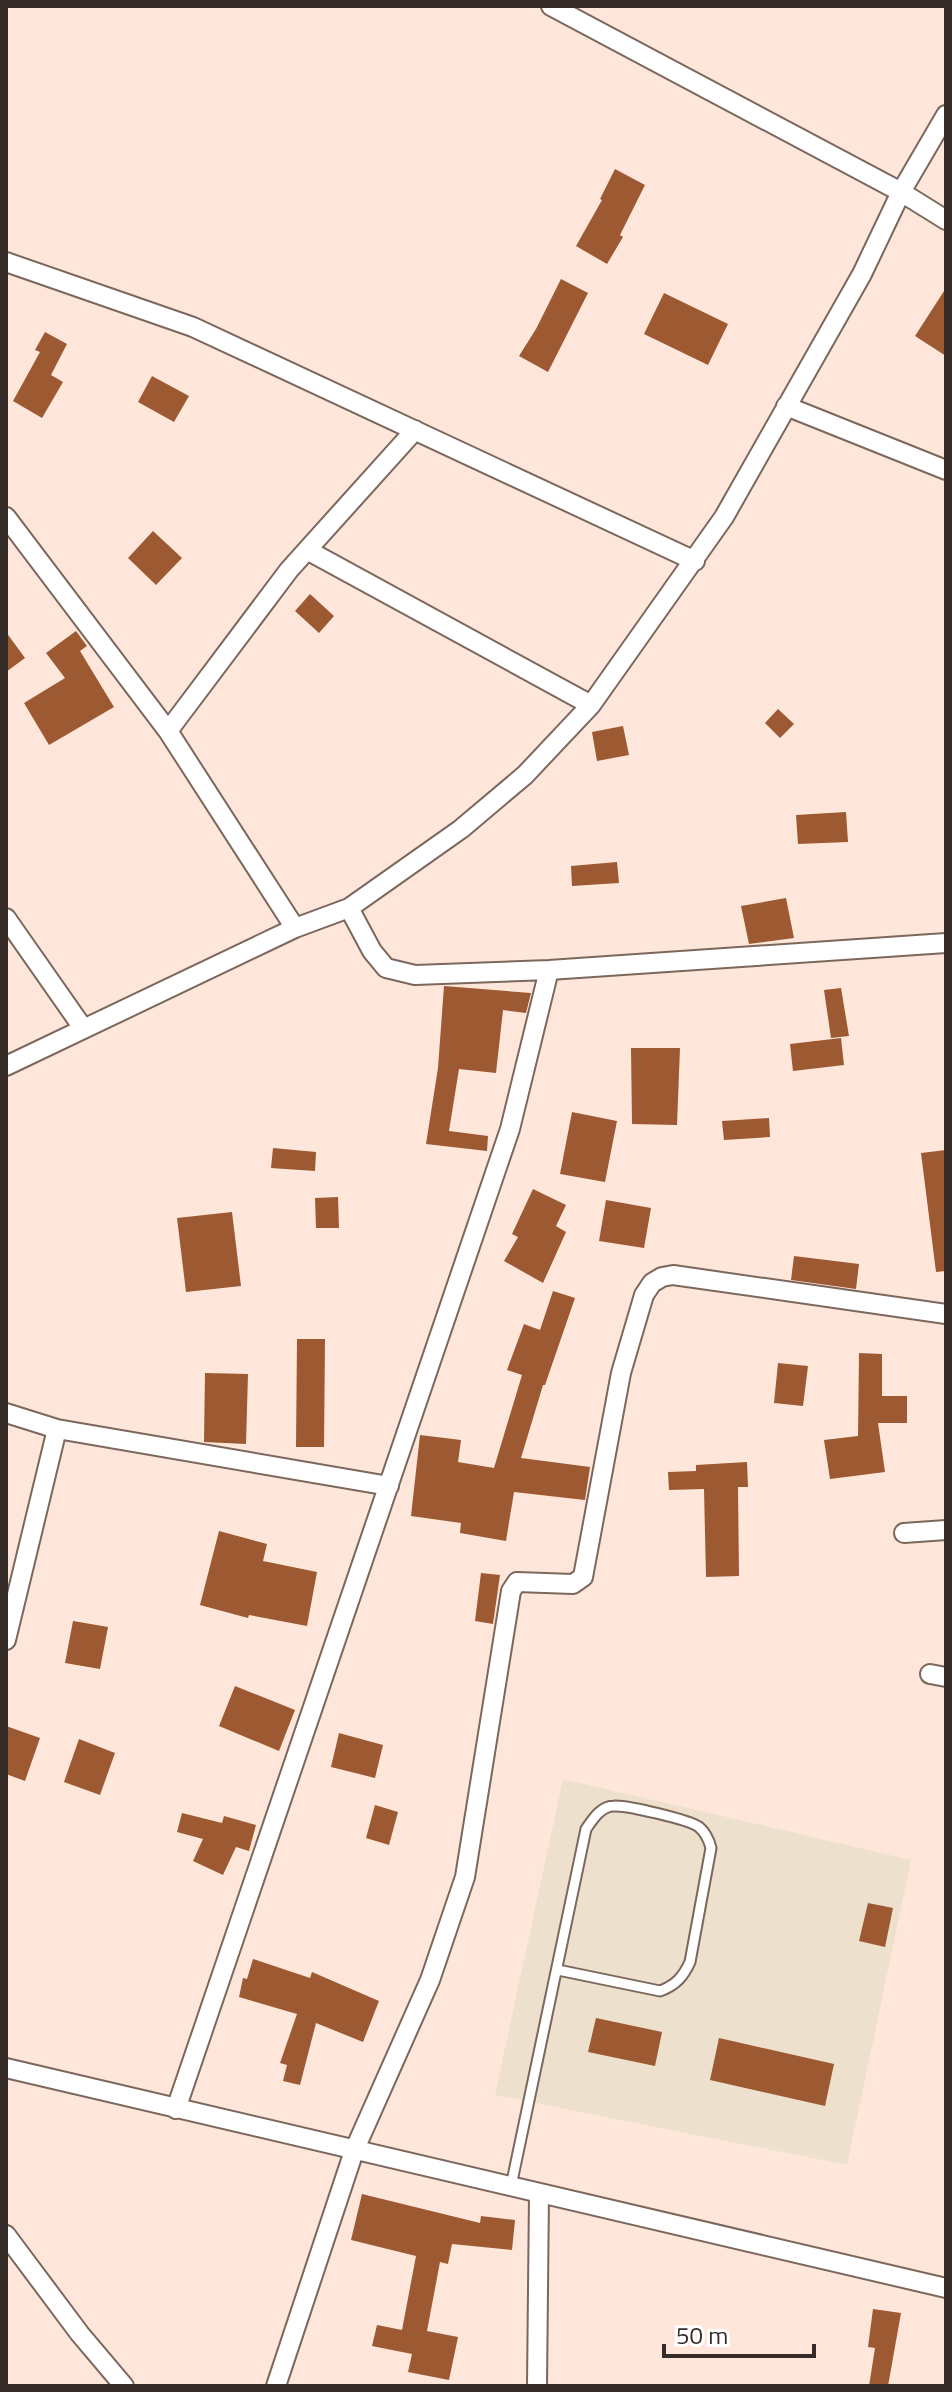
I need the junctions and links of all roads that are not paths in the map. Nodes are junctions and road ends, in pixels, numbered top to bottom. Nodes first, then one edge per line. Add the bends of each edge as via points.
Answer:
1 (551, 6) edge
2 (946, 115) edge
3 (901, 192) junction
4 (946, 220) edge
5 (6, 262) edge
6 (786, 406) junction
7 (415, 430) junction
8 (946, 470) edge
9 (6, 517) edge
10 (307, 550) junction
11 (695, 561) junction
12 (591, 705) junction
13 (168, 731) junction
14 (349, 908) junction
15 (6, 918) edge
16 (295, 928) junction
17 (946, 943) edge
18 (549, 970) junction
19 (83, 1028) junction
20 (6, 1066) edge
21 (946, 1314) edge
22 (6, 1413) edge
23 (57, 1429) junction
24 (389, 1486) junction
25 (946, 1530) edge
26 (904, 1533) dead end
27 (6, 1640) edge
28 (558, 1970) junction
29 (6, 2068) edge
30 (176, 2109) junction
31 (354, 2151) junction
32 (511, 2187) junction
33 (539, 2194) junction
34 (6, 2235) edge
35 (946, 2288) edge
36 (124, 2386) edge
37 (276, 2386) edge
38 (537, 2386) edge

1 - 3 street
2 - 3 street
3 - 4 street
3 - 6 street via 862,274
5 - 7 street via 193,327
6 - 8 street
6 - 11 street
7 - 10 street
7 - 11 street
9 - 13 street
10 - 12 street
10 - 13 street
11 - 12 street
12 - 14 street via 525,775 461,829
13 - 16 street
14 - 16 street
14 - 18 street via 386,968 415,975
15 - 19 street
16 - 19 street
17 - 18 street
18 - 24 street via 510,1129
19 - 20 street
21 - 31 street via 683,1276 652,1283 621,1373 583,1577 573,1584 517,1582 511,1591 465,1877 430,1980
22 - 23 street
23 - 24 street
23 - 27 street
24 - 30 street
25 - 26 street
28 - 28 lane via 586,1829 596,1815 614,1806 690,1821 701,1829 711,1848 690,1962 673,1986 660,1991
28 - 32 lane
29 - 30 street
30 - 31 street
31 - 32 street
31 - 37 street
32 - 33 street
33 - 35 street
33 - 38 street
34 - 36 street

